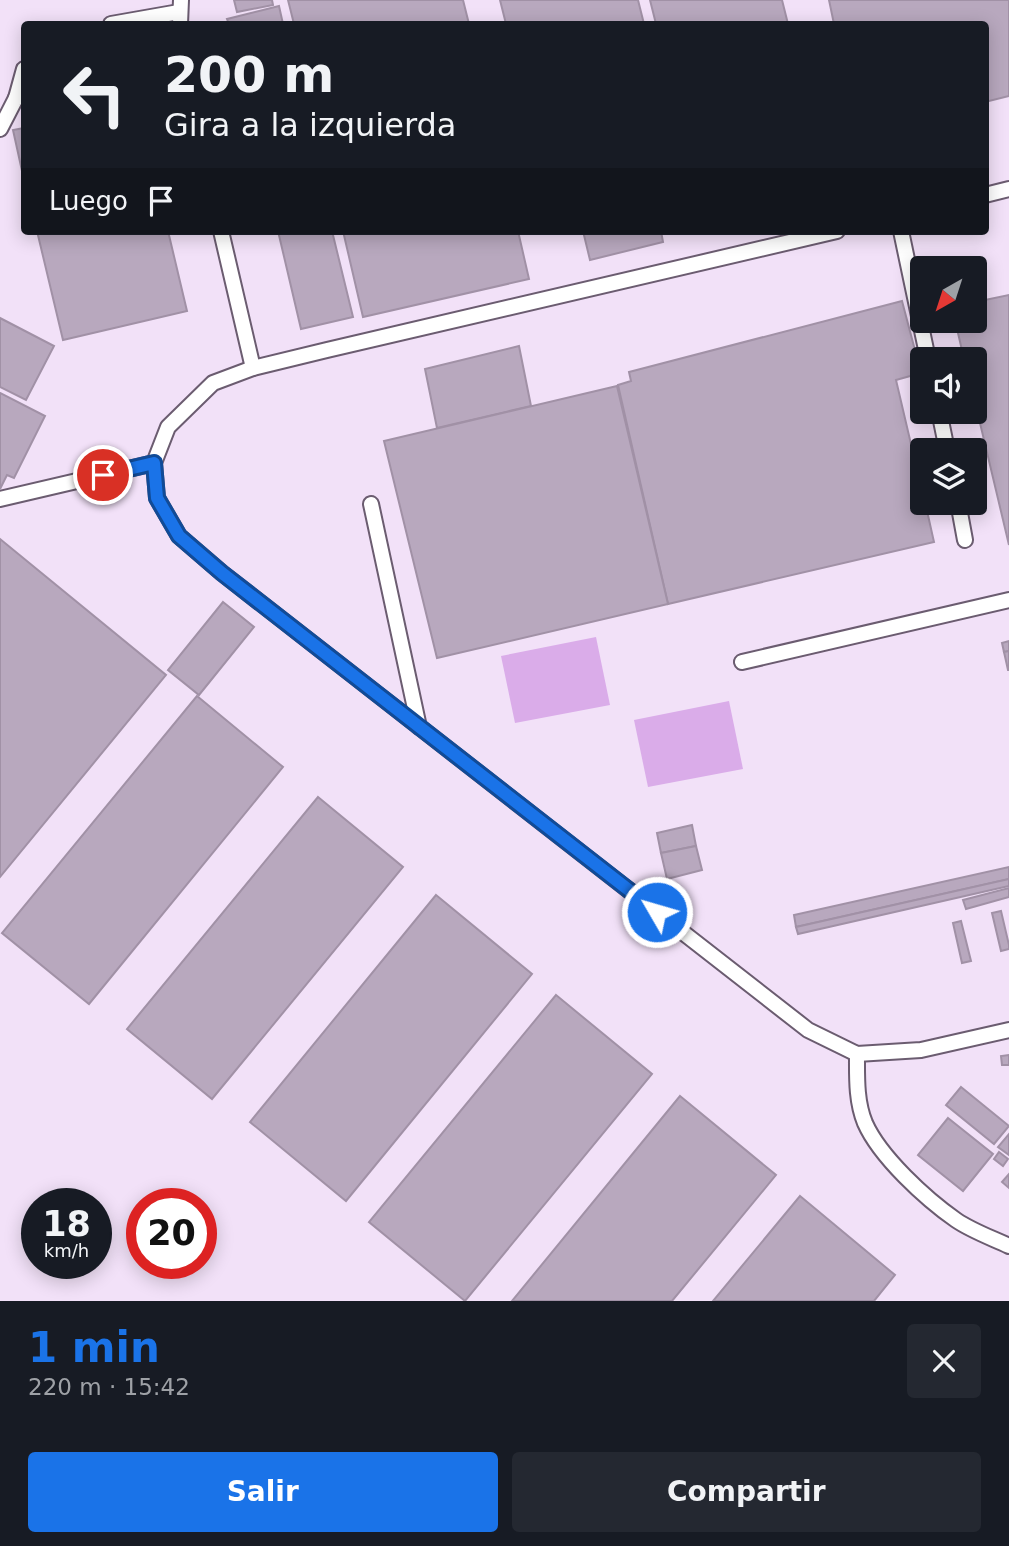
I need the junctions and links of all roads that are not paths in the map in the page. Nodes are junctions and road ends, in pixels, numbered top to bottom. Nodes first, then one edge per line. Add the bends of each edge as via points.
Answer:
1 (180, 12) edge
2 (128, 21) edge
3 (20, 98) edge
4 (0, 129) edge
5 (1009, 189) edge
6 (989, 194) edge
7 (222, 235) edge
8 (820, 235) edge
9 (902, 235) edge
10 (925, 347) edge
11 (253, 368) junction
12 (154, 463) junction
13 (0, 499) edge
14 (371, 504) dead end
15 (960, 515) edge
16 (965, 540) dead end
17 (1009, 600) edge
18 (743, 662) dead end
19 (419, 727) junction
20 (1009, 1030) edge
21 (857, 1054) junction
22 (1009, 1246) edge

1 - 2 lane
3 - 4 lane
5 - 6 lane
7 - 11 lane
8 - 11 lane
9 - 10 lane
11 - 12 lane via 213,383 168,427
12 - 13 lane
12 - 19 lane via 157,498 179,536
14 - 19 lane
15 - 16 lane
17 - 18 lane
19 - 21 lane via 808,1030
20 - 21 lane via 921,1050
21 - 22 lane via 865,1123 884,1152 914,1186 958,1221

